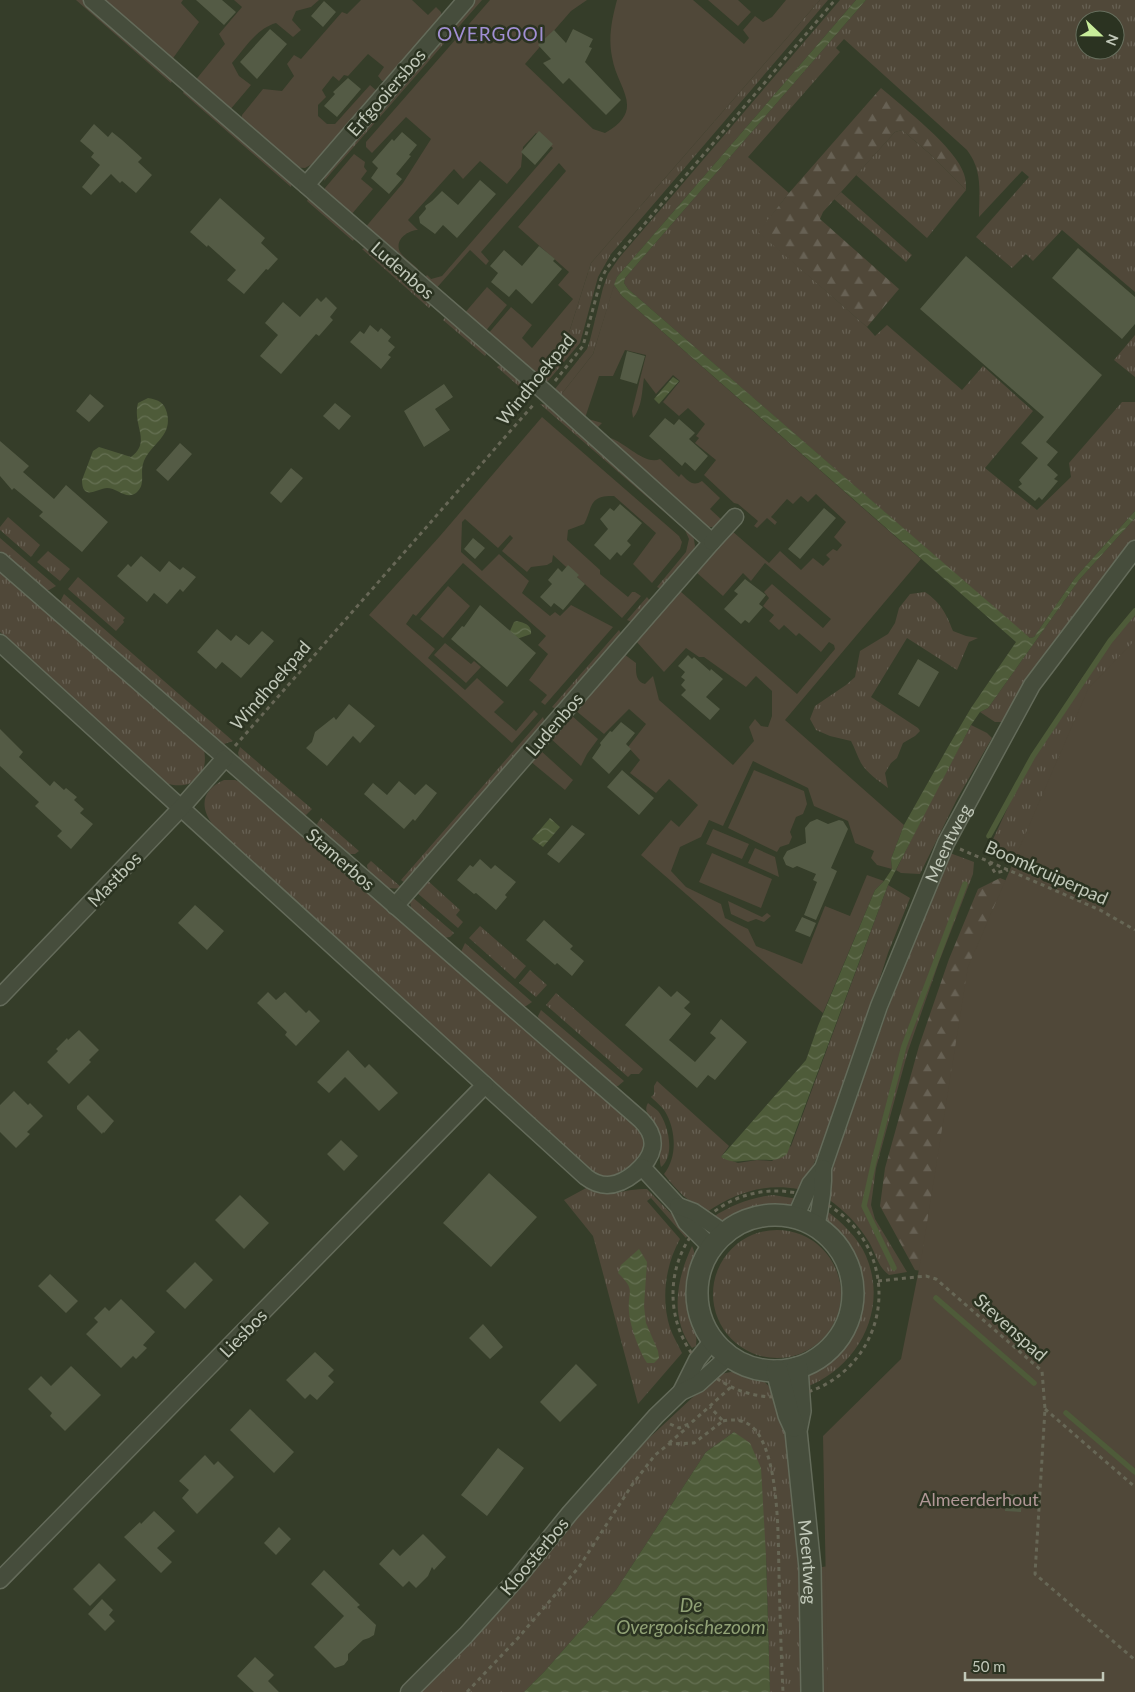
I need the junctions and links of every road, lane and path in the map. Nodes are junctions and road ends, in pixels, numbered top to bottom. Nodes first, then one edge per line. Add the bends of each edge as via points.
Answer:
1 (92, 0) edge
2 (466, 0) edge
3 (835, 0) edge
4 (306, 185) junction
5 (544, 392) junction
6 (735, 517) dead end
7 (712, 542) junction
8 (1135, 549) edge
9 (0, 561) edge
10 (0, 643) edge
11 (225, 758) junction
12 (181, 808) junction
13 (946, 843) junction
14 (989, 862) junction
15 (1008, 870) junction
16 (395, 906) junction
17 (1135, 930) edge
18 (0, 997) edge
19 (485, 1085) junction
20 (642, 1168) junction
21 (823, 1168) junction
22 (805, 1196) junction
23 (822, 1202) junction
24 (795, 1218) junction
25 (816, 1227) junction
26 (719, 1241) junction
27 (878, 1281) junction
28 (713, 1340) junction
29 (730, 1356) junction
30 (787, 1370) junction
31 (681, 1392) junction
32 (791, 1396) junction
33 (710, 1407) junction
34 (1045, 1409) junction
35 (656, 1416) junction
36 (723, 1421) junction
37 (691, 1424) junction
38 (669, 1444) junction
39 (1135, 1487) edge
40 (0, 1580) edge
41 (1135, 1660) edge
42 (409, 1692) edge
43 (467, 1692) edge
44 (782, 1692) edge
45 (812, 1692) edge

1 - 4 street, Ludenbos
2 - 4 street, Erfgooiersbos
3 - 5 path, Windhoekpad via 611,262 601,279 583,346
4 - 5 street, Ludenbos
5 - 7 street, Ludenbos
5 - 11 path, Windhoekpad
6 - 7 street, Ludenbos
7 - 16 street, Ludenbos
8 - 13 street, Meentweg via 1032,685
9 - 11 street, Stamerbos
10 - 12 street
11 - 12 street, Mastbos
11 - 16 street, Stamerbos
12 - 18 street, Mastbos
12 - 19 street
13 - 14 path, Boomkruiperpad
13 - 21 street, Meentweg via 879,1006
14 - 15 path, Boomkruiperpad
14 - 15 path via 995,873
15 - 17 path, Boomkruiperpad via 1100,910
16 - 20 street, Stamerbos via 647,1126 653,1148
19 - 20 street via 592,1181 614,1185
19 - 40 street, Liesbos
20 - 26 street via 678,1206 694,1212
21 - 22 street, Meentweg
21 - 23 street, Meentweg
22 - 23 path
22 - 24 street, Meentweg
23 - 25 street, Meentweg
23 - 27 path via 837,1211 860,1235 869,1249
24 - 25 street
24 - 26 street via 758,1217 741,1224
25 - 30 street via 830,1238 849,1268 853,1304 840,1337 828,1351 813,1361
26 - 28 street via 704,1263 698,1294 700,1311
27 - 32 path via 878,1306 872,1331 861,1353 844,1372 823,1386
27 - 34 path, Stevenspad via 926,1276 944,1285 1042,1372
28 - 29 street
28 - 31 street, Kloosterbos via 697,1360
29 - 30 street via 752,1368
29 - 31 street, Kloosterbos via 698,1384
30 - 32 street, Meentweg
31 - 35 street, Kloosterbos
32 - 33 path via 756,1396 731,1387
32 - 45 street, Meentweg via 800,1411 796,1431 810,1568
33 - 36 path
33 - 37 path
34 - 39 path
34 - 41 path, Stevenspad via 1035,1574
35 - 37 path via 679,1428
35 - 42 street, Kloosterbos via 519,1576
36 - 38 path via 694,1443
36 - 44 path via 746,1422 758,1434 767,1453 776,1494
37 - 38 path
38 - 43 path via 655,1455 632,1485 579,1567

